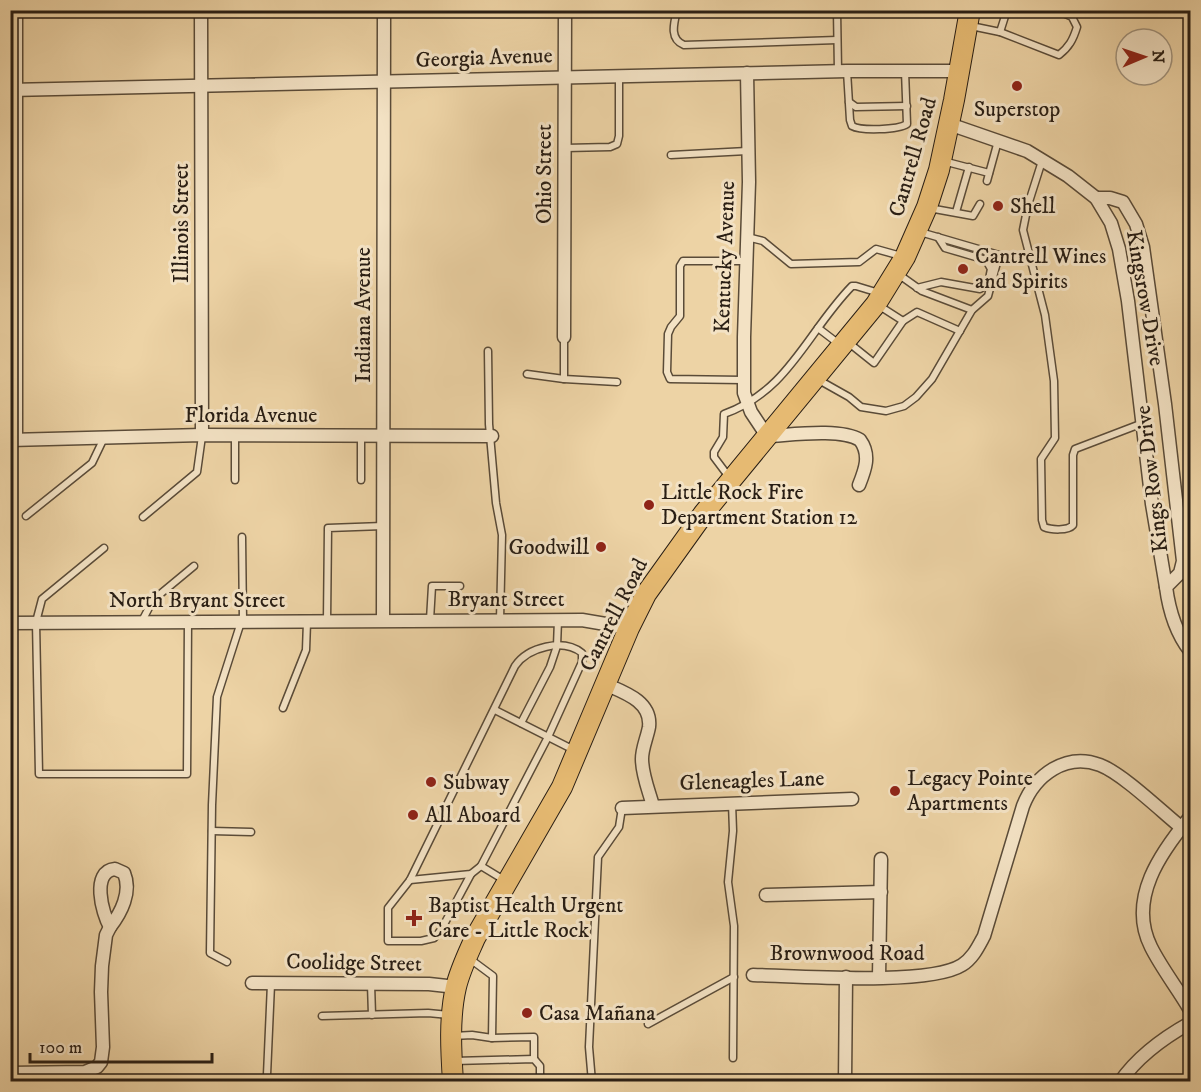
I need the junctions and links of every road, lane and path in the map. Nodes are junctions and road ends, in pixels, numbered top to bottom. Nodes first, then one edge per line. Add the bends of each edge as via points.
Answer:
1 (16, 10) edge
2 (201, 10) edge
3 (384, 10) edge
4 (565, 10) edge
5 (677, 10) edge
6 (837, 10) edge
7 (1007, 10) edge
8 (1056, 10) edge
9 (968, 18) edge
10 (1000, 32) junction
11 (837, 40) junction
12 (842, 71) junction
13 (905, 71) junction
14 (960, 71) junction
15 (747, 73) junction
16 (619, 76) junction
17 (564, 77) junction
18 (384, 82) junction
19 (202, 86) junction
20 (13, 90) edge
21 (848, 101) junction
22 (907, 106) junction
23 (949, 124) junction
24 (998, 140) junction
25 (565, 148) junction
26 (747, 151) junction
27 (671, 155) dead end
28 (941, 160) junction
29 (1042, 161) junction
30 (969, 168) junction
31 (1096, 198) junction
32 (980, 204) dead end
33 (927, 207) junction
34 (956, 212) junction
35 (917, 231) junction
36 (747, 237) junction
37 (937, 237) junction
38 (746, 261) junction
39 (901, 265) junction
40 (917, 288) junction
41 (879, 299) junction
42 (972, 310) junction
43 (903, 321) junction
44 (818, 328) junction
45 (960, 331) junction
46 (564, 337) joint
47 (844, 344) junction
48 (488, 351) dead end
49 (527, 374) dead end
50 (816, 379) junction
51 (564, 380) junction
52 (744, 380) junction
53 (616, 382) dead end
54 (747, 404) junction
55 (1143, 423) junction
56 (202, 435) junction
57 (235, 435) junction
58 (361, 436) junction
59 (383, 436) junction
60 (492, 436) junction
61 (767, 436) junction
62 (104, 438) junction
63 (13, 440) edge
64 (731, 479) junction
65 (235, 480) dead end
66 (361, 480) dead end
67 (859, 485) dead end
68 (26, 516) dead end
69 (143, 517) dead end
70 (383, 526) junction
71 (242, 537) dead end
72 (104, 548) dead end
73 (195, 567) dead end
74 (460, 586) dead end
75 (1166, 587) junction
76 (383, 620) junction
77 (430, 620) junction
78 (500, 620) junction
79 (558, 620) junction
80 (242, 621) junction
81 (308, 621) junction
82 (327, 621) junction
83 (10, 622) edge
84 (36, 622) junction
85 (142, 622) junction
86 (188, 622) junction
87 (628, 628) junction
88 (557, 646) junction
89 (1191, 651) edge
90 (604, 684) junction
91 (284, 708) dead end
92 (495, 710) junction
93 (521, 723) junction
94 (548, 737) junction
95 (577, 752) junction
96 (852, 799) dead end
97 (732, 802) junction
98 (653, 806) junction
99 (622, 808) joint
100 (1191, 817) edge
101 (1182, 828) junction
102 (212, 831) junction
103 (251, 832) dead end
104 (881, 859) dead end
105 (481, 866) junction
106 (471, 874) junction
107 (410, 880) junction
108 (507, 882) junction
109 (881, 892) junction
110 (766, 896) dead end
111 (110, 927) dead end
112 (467, 957) junction
113 (227, 962) dead end
114 (753, 975) dead end
115 (734, 977) junction
116 (846, 977) junction
117 (879, 977) junction
118 (252, 983) dead end
119 (272, 983) junction
120 (371, 984) junction
121 (456, 987) junction
122 (1191, 1010) edge
123 (372, 1015) junction
124 (452, 1015) junction
125 (322, 1016) dead end
126 (1191, 1023) edge
127 (648, 1024) dead end
128 (452, 1036) junction
129 (492, 1038) junction
130 (733, 1058) dead end
131 (534, 1059) junction
132 (452, 1061) junction
133 (10, 1073) edge
134 (267, 1075) dead end
135 (453, 1082) edge
136 (540, 1082) edge
137 (592, 1082) edge
138 (845, 1082) edge
139 (1120, 1082) edge

1 - 20 street
2 - 19 street, Illinois Street
3 - 18 street, Indiana Avenue
4 - 17 street, Ohio Street
5 - 11 lane via 674,34 684,45
6 - 11 lane
7 - 10 lane
8 - 10 lane via 1072,17 1077,27 1073,39 1059,55
9 - 10 lane
9 - 14 main road, Cantrell Road
11 - 12 lane
12 - 13 street, Georgia Avenue
12 - 15 street, Georgia Avenue
12 - 21 lane
13 - 14 street, Georgia Avenue
13 - 22 lane
14 - 23 main road, Cantrell Road
15 - 16 street, Georgia Avenue
15 - 26 street, Kentucky Avenue
16 - 17 street, Georgia Avenue
16 - 25 lane via 617,144
17 - 18 street, Georgia Avenue
17 - 25 street, Ohio Street
18 - 19 street, Georgia Avenue
18 - 59 street, Indiana Avenue
19 - 20 street, Georgia Avenue
19 - 56 street, Illinois Street
20 - 63 street
21 - 22 lane via 856,107
21 - 22 lane via 852,126 859,128 905,126
23 - 24 street, Kings Row Drive
23 - 28 main road, Cantrell Road
24 - 29 street, Kings Row Drive
24 - 30 lane via 988,177
25 - 46 street, Ohio Street
26 - 27 lane
26 - 36 street, Kentucky Avenue
28 - 30 lane
28 - 33 main road, Cantrell Road
29 - 31 street, Kings Row Drive
29 - 55 lane via 1023,230 1046,320 1054,381 1055,438 1041,459 1044,526 1073,525 1075,448
30 - 34 lane
31 - 55 street, Kingsrow Drive via 1111,223 1119,249
31 - 75 street, Kings Row Drive via 1123,202 1143,247 1183,561 1180,573
32 - 34 lane via 973,216
33 - 34 lane
33 - 35 main road, Cantrell Road
35 - 37 lane
35 - 39 main road, Cantrell Road
36 - 38 street, Kentucky Avenue
36 - 39 lane via 763,241 791,264 860,262 876,249
37 - 40 lane via 945,248 986,260 991,269 988,284 980,289 941,282
37 - 42 lane via 999,255 988,296
38 - 52 street, Kentucky Avenue
38 - 52 lane via 681,263 680,316 668,334 667,372 673,380
39 - 40 lane
39 - 41 main road, Cantrell Road
40 - 42 lane
41 - 43 lane
41 - 44 lane via 854,285
41 - 47 main road, Cantrell Road
42 - 45 lane
43 - 45 lane via 917,312
43 - 47 lane via 874,363
44 - 47 lane
44 - 54 lane via 787,372
45 - 50 lane via 932,379 904,406 886,411 861,407
46 - 51 lane
47 - 50 main road, Cantrell Road
48 - 60 lane
49 - 51 lane
50 - 61 main road, Cantrell Road
51 - 53 lane
52 - 54 street, Kentucky Avenue
54 - 61 street, Kentucky Avenue
54 - 64 lane via 724,414 723,437 714,452 714,460
55 - 75 street, Kingsrow Drive
56 - 57 street, Florida Avenue
56 - 62 street, Florida Avenue
56 - 69 lane via 197,472
57 - 58 street, Florida Avenue
57 - 65 lane
58 - 59 street, Florida Avenue
58 - 66 lane
59 - 60 street, Florida Avenue
59 - 70 street, Indiana Avenue
60 - 78 lane via 502,535
61 - 64 main road, Cantrell Road
61 - 67 street via 832,434 856,438 863,444 866,459
62 - 63 street, Florida Avenue
62 - 68 lane via 92,463
64 - 87 main road, Cantrell Road via 660,573
70 - 76 street, Indiana Avenue
70 - 82 lane via 328,528
71 - 80 lane
72 - 84 lane via 42,599
73 - 85 lane via 153,600
74 - 77 lane via 432,586
75 - 89 street via 1178,631
76 - 77 street, Bryant Street
76 - 82 street, North Bryant Street
77 - 78 street, Bryant Street
78 - 79 street, Bryant Street
79 - 87 street, Bryant Street via 596,621
79 - 88 lane
80 - 81 street, North Bryant Street
80 - 86 street, North Bryant Street
80 - 102 lane via 217,697
81 - 82 street, North Bryant Street
81 - 91 lane via 306,650
83 - 84 street, North Bryant Street
84 - 85 street, North Bryant Street
84 - 86 lane via 39,774 98,775 187,774
85 - 86 street, North Bryant Street
87 - 90 main road, Cantrell Road
88 - 92 lane via 531,652 519,660
88 - 93 lane
88 - 94 lane via 576,648 582,653 582,662
90 - 95 main road, Cantrell Road
90 - 98 street, Gleneagles Lane via 633,698 646,712 649,729 642,761
92 - 93 lane
92 - 107 lane
93 - 94 lane
94 - 95 lane
94 - 105 lane
95 - 108 main road, Cantrell Road via 554,802
96 - 97 street, Gleneagles Lane
97 - 98 street, Gleneagles Lane
97 - 115 lane via 734,831 728,882 734,926
98 - 99 street, Gleneagles Lane
99 - 137 lane via 619,827 598,857 589,1047
100 - 101 street
101 - 117 street, Brownwood Road via 1101,765 1076,762 1050,770 1036,782 1026,799 976,952 950,971
101 - 122 street via 1150,876 1144,920 1151,946
102 - 103 lane
102 - 113 lane via 210,953
104 - 109 street
105 - 106 lane
105 - 108 lane
106 - 107 lane
106 - 107 lane via 434,938 388,940 388,908
108 - 112 main road, Cantrell Road
109 - 110 street
109 - 117 street
111 - 133 street via 102,966 101,1062 85,1072
112 - 121 main road, Cantrell Road
112 - 129 lane via 493,976
114 - 116 street, Brownwood Road
115 - 127 lane
115 - 130 lane
116 - 117 street, Brownwood Road
116 - 138 street
118 - 119 street, Coolidge Street
119 - 120 street, Coolidge Street
119 - 134 lane
120 - 121 street, Coolidge Street
120 - 123 lane
121 - 124 main road, Cantrell Road
123 - 124 lane
123 - 125 lane
124 - 128 main road, Cantrell Road
126 - 139 street via 1157,1043
128 - 129 lane
128 - 132 main road, Cantrell Road
129 - 131 lane via 534,1037
131 - 132 lane
131 - 136 lane via 540,1066
132 - 135 main road, Cantrell Road

